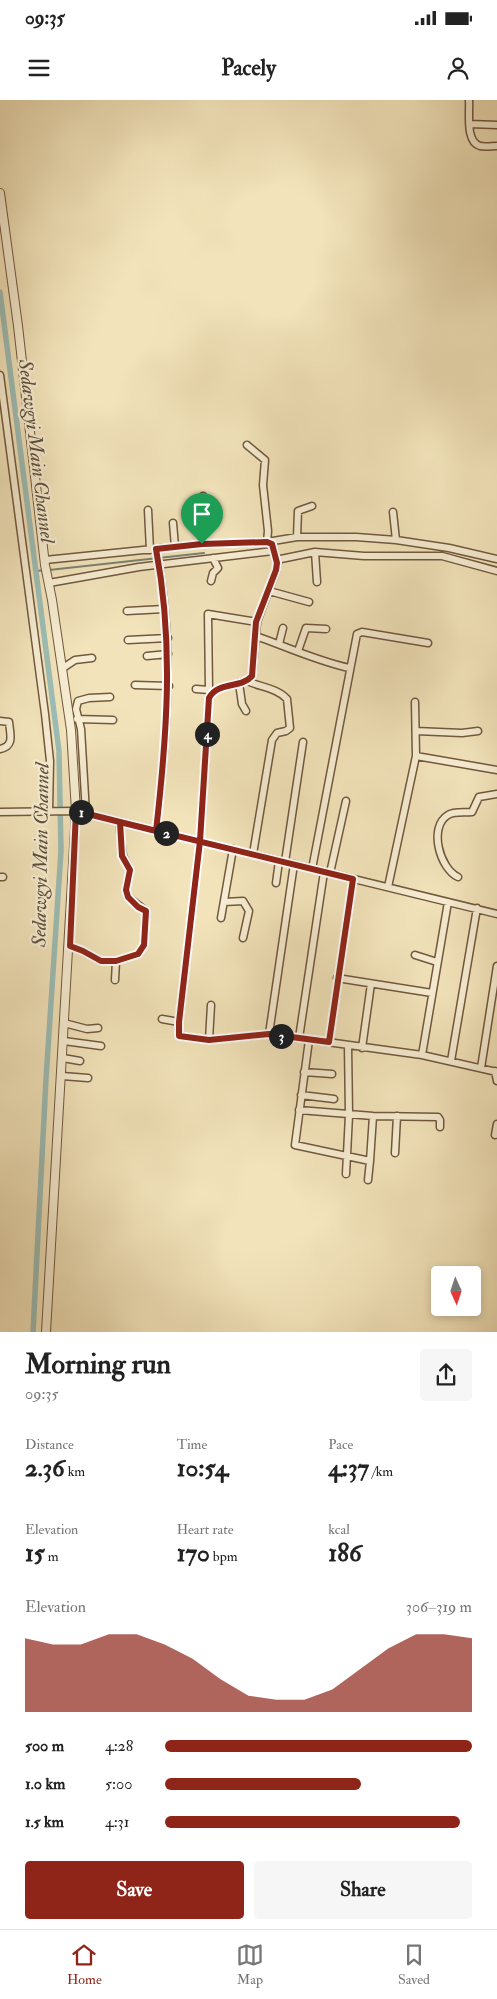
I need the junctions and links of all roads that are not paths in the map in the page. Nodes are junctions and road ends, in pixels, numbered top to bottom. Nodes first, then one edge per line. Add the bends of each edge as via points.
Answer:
1 (469, 100) edge
2 (470, 124) junction
3 (497, 125) edge
4 (497, 146) edge
5 (0, 193) edge
6 (0, 375) edge
7 (247, 445) dead end
8 (203, 496) dead end
9 (312, 506) dead end
10 (148, 510) dead end
11 (393, 512) dead end
12 (173, 523) dead end
13 (297, 537) junction
14 (396, 540) junction
15 (202, 544) junction
16 (271, 546) junction
17 (175, 547) junction
18 (154, 550) junction
19 (315, 552) junction
20 (213, 558) junction
21 (497, 559) edge
22 (276, 560) junction
23 (45, 563) junction
24 (158, 563) junction
25 (497, 571) edge
26 (48, 579) junction
27 (211, 581) dead end
28 (317, 582) dead end
29 (269, 591) junction
30 (309, 602) dead end
31 (164, 609) junction
32 (127, 611) dead end
33 (256, 622) junction
34 (283, 628) dead end
35 (326, 629) dead end
36 (256, 636) junction
37 (168, 638) junction
38 (128, 640) dead end
39 (428, 643) dead end
40 (279, 644) junction
41 (298, 651) junction
42 (168, 654) junction
43 (147, 656) dead end
44 (92, 658) dead end
45 (63, 668) junction
46 (349, 668) junction
47 (249, 682) junction
48 (239, 683) junction
49 (135, 685) dead end
50 (168, 686) junction
51 (196, 689) dead end
52 (257, 691) dead end
53 (211, 692) junction
54 (110, 696) dead end
55 (415, 702) dead end
56 (246, 711) dead end
57 (78, 719) junction
58 (113, 720) dead end
59 (0, 721) edge
60 (81, 729) junction
61 (71, 730) junction
62 (416, 731) junction
63 (478, 731) dead end
64 (303, 742) dead end
65 (0, 750) edge
66 (416, 756) junction
67 (497, 770) edge
68 (497, 794) edge
69 (346, 801) dead end
70 (51, 811) junction
71 (73, 811) junction
72 (0, 812) edge
73 (86, 813) junction
74 (120, 822) junction
75 (156, 831) junction
76 (200, 841) junction
77 (233, 849) junction
78 (253, 854) junction
79 (282, 861) junction
80 (294, 864) junction
81 (312, 869) junction
82 (327, 872) junction
83 (458, 877) dead end
84 (353, 879) junction
85 (276, 883) dead end
86 (388, 887) junction
87 (224, 902) junction
88 (448, 902) junction
89 (477, 908) junction
90 (497, 914) edge
91 (221, 918) dead end
92 (243, 938) dead end
93 (70, 946) junction
94 (415, 954) dead end
95 (116, 961) junction
96 (437, 962) junction
97 (497, 966) edge
98 (337, 978) junction
99 (115, 980) dead end
100 (371, 984) junction
101 (432, 993) junction
102 (211, 1005) dead end
103 (162, 1019) dead end
104 (179, 1022) junction
105 (64, 1023) junction
106 (98, 1028) dead end
107 (269, 1034) junction
108 (299, 1038) junction
109 (209, 1040) junction
110 (309, 1040) junction
111 (64, 1041) junction
112 (329, 1042) junction
113 (101, 1046) dead end
114 (348, 1046) junction
115 (362, 1048) junction
116 (422, 1055) junction
117 (63, 1058) junction
118 (80, 1061) dead end
119 (451, 1061) junction
120 (480, 1068) junction
121 (304, 1072) junction
122 (496, 1072) edge
123 (332, 1074) dead end
124 (62, 1076) junction
125 (88, 1078) dead end
126 (497, 1081) edge
127 (301, 1095) junction
128 (334, 1099) dead end
129 (299, 1110) junction
130 (349, 1114) junction
131 (373, 1116) junction
132 (397, 1116) junction
133 (497, 1124) edge
134 (440, 1127) dead end
135 (495, 1135) dead end
136 (395, 1153) dead end
137 (346, 1157) junction
138 (370, 1161) junction
139 (346, 1174) dead end
140 (368, 1180) dead end
141 (46, 1331) edge

1 - 2 street
2 - 3 street
2 - 4 street via 474,142 480,146
5 - 23 street
6 - 70 street via 47,733
7 - 16 street via 265,460 263,485
8 - 15 street via 205,510 200,513
9 - 13 street via 298,511
10 - 18 street
11 - 14 street
12 - 17 street
13 - 14 street
13 - 16 street
14 - 21 street
15 - 16 street
15 - 17 street
16 - 20 street
16 - 22 street
17 - 18 street
18 - 23 street
18 - 24 street
19 - 22 street
19 - 25 street via 442,556
19 - 28 street
20 - 24 street
20 - 27 street via 218,568
22 - 29 street
23 - 26 street
24 - 26 street
24 - 31 street
26 - 45 street
29 - 30 street
29 - 33 street
31 - 32 street
31 - 37 street
33 - 36 street
33 - 53 street via 208,614
34 - 40 street
35 - 41 street via 306,628
36 - 40 street
36 - 47 street
37 - 38 street
37 - 42 street
39 - 46 street via 359,632
40 - 41 street
41 - 46 street via 326,663
42 - 43 street
42 - 50 street
44 - 45 street via 75,660
45 - 61 street
46 - 81 street
47 - 48 street
47 - 52 street
47 - 78 street via 276,690 287,699 290,728 277,733 272,740
48 - 53 street
48 - 56 street
49 - 50 street
50 - 75 street
51 - 53 street
53 - 76 street
54 - 57 street via 78,701
55 - 62 street
57 - 58 street
57 - 60 street
59 - 65 street via 10,722 11,742
60 - 61 street
60 - 73 street
61 - 71 street
62 - 63 street
62 - 66 street
64 - 79 street
66 - 67 street
66 - 86 street
68 - 83 street via 479,797 472,812 450,814 442,820 439,849 448,870
69 - 82 street
70 - 71 street
70 - 72 street
71 - 73 street
71 - 93 street
73 - 74 street
74 - 75 street
74 - 95 street via 122,856 130,870 126,890 128,897 146,911 146,919 142,950
75 - 76 street
76 - 77 street
76 - 104 street
77 - 78 street
77 - 87 street
78 - 79 street
79 - 80 street
79 - 85 street
80 - 81 street
80 - 107 street
81 - 82 street
82 - 84 street
82 - 108 street
84 - 86 street
84 - 98 street
86 - 88 street
87 - 91 street
87 - 92 street via 243,901 249,911
88 - 89 street
88 - 96 street
89 - 90 street
89 - 119 street
93 - 95 street via 101,961
93 - 105 street
94 - 96 street
95 - 99 street
96 - 101 street
97 - 120 street
98 - 100 street
98 - 112 street
100 - 101 street
100 - 115 street
101 - 116 street
102 - 109 street
103 - 104 street
104 - 109 street via 179,1036
105 - 106 street via 87,1029
105 - 111 street
107 - 108 street
107 - 109 street
108 - 110 street
110 - 112 street
110 - 121 street
111 - 113 street
111 - 117 street
112 - 114 street
114 - 115 street
114 - 130 street
115 - 116 street
116 - 119 street
117 - 118 street
117 - 124 street
119 - 120 street
120 - 122 street
121 - 123 street
121 - 127 street
122 - 126 street
124 - 125 street
124 - 141 street
127 - 128 street
127 - 129 street
129 - 130 street
129 - 137 street via 295,1145
130 - 131 street
130 - 137 street
131 - 132 street
131 - 138 street
132 - 134 street via 438,1117
132 - 136 street
133 - 135 street
137 - 138 street
137 - 139 street
138 - 140 street

